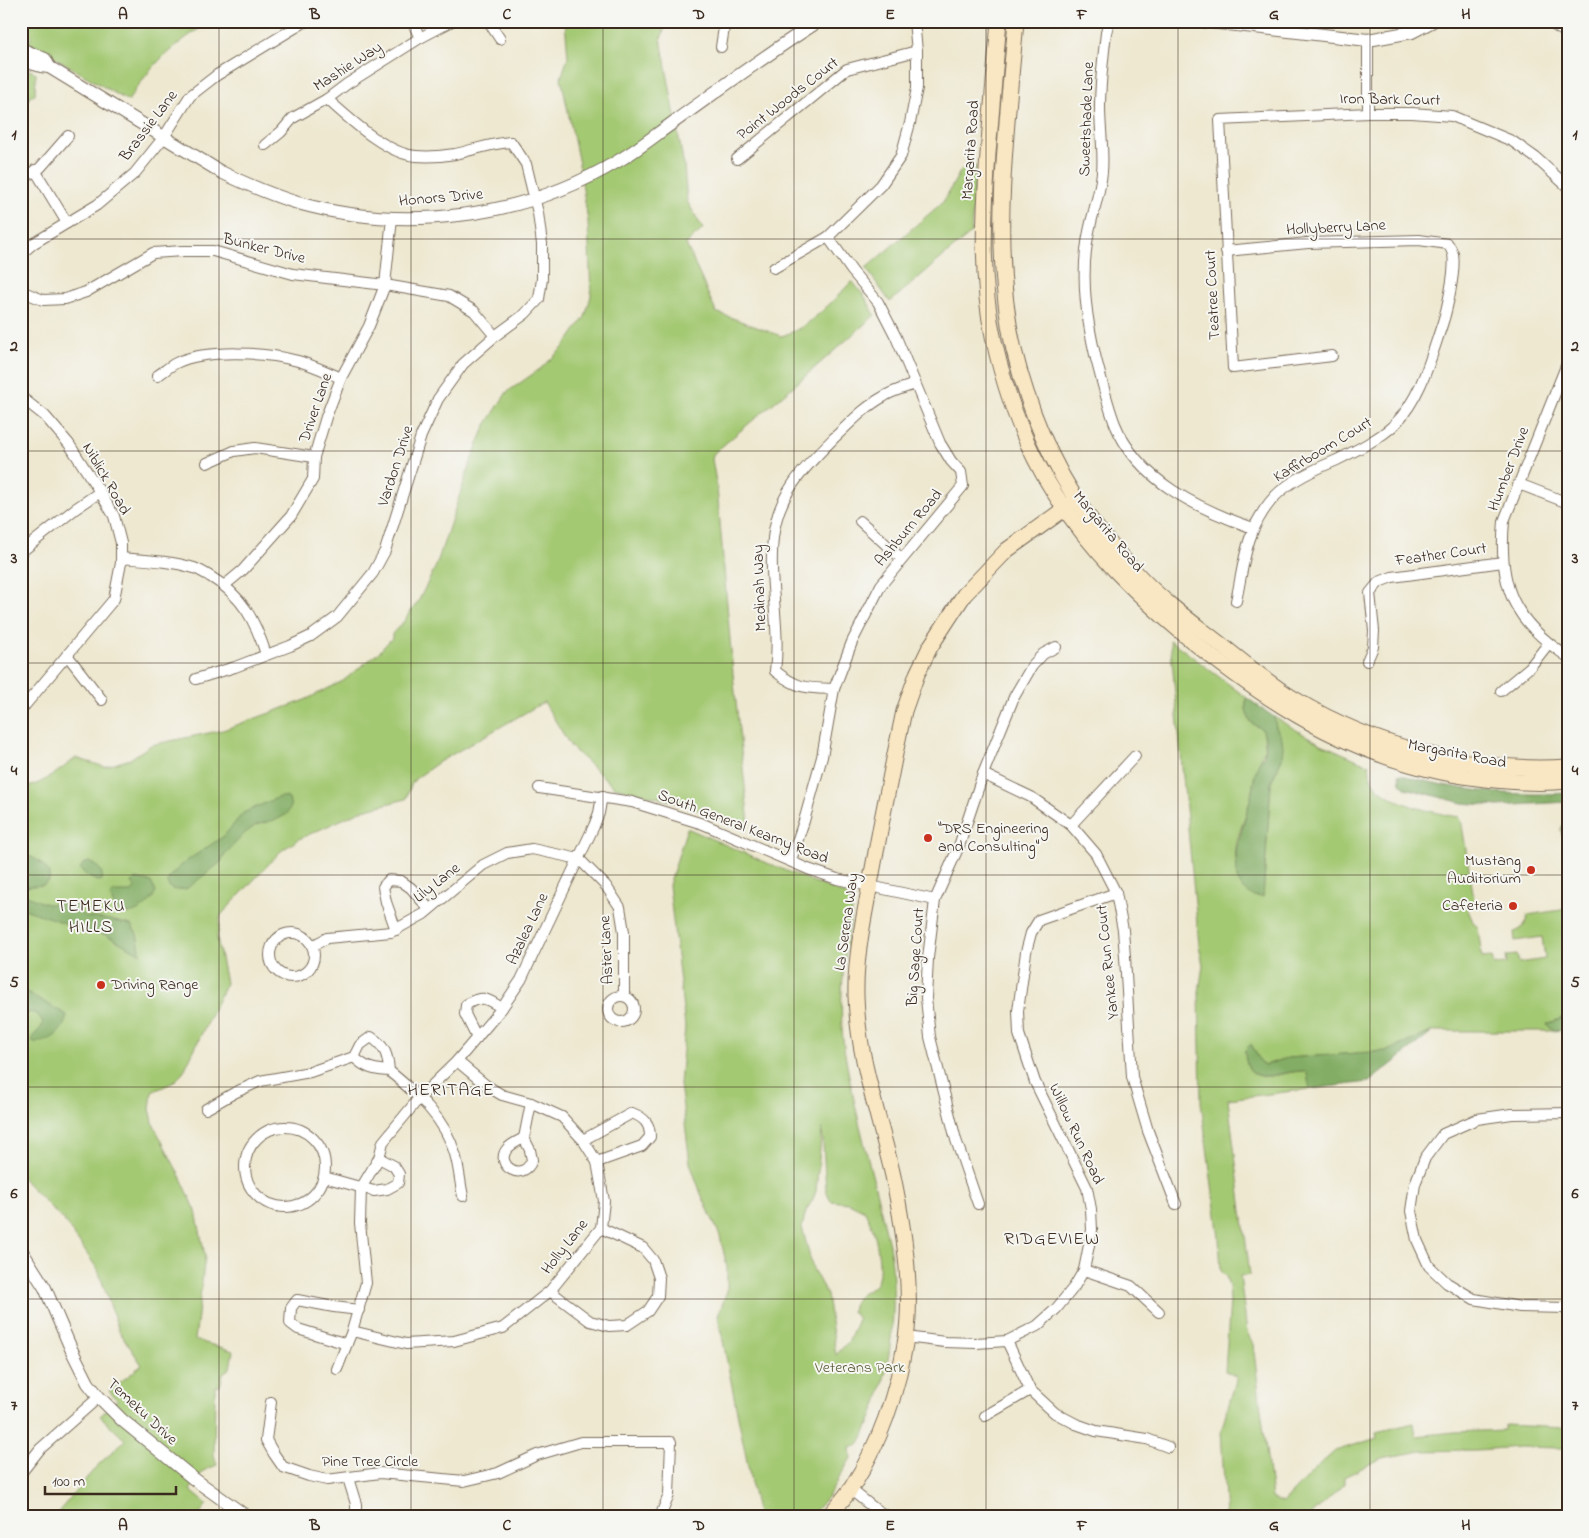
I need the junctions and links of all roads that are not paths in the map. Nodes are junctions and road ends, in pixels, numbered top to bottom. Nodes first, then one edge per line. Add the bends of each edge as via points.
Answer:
1 (306, 21) edge
2 (412, 21) edge
3 (452, 21) edge
4 (488, 21) edge
5 (725, 21) edge
6 (819, 21) edge
7 (914, 21) edge
8 (999, 21) edge
9 (1016, 21) edge
10 (1109, 21) edge
11 (1201, 21) edge
12 (1433, 21) edge
13 (1547, 21) edge
14 (1568, 34) edge
15 (420, 38) junction
16 (500, 39) dead end
17 (1368, 40) junction
18 (721, 47) dead end
19 (21, 48) edge
20 (917, 51) junction
21 (21, 60) edge
22 (50, 67) junction
23 (327, 99) junction
24 (1368, 113) junction
25 (1220, 120) joint
26 (68, 136) dead end
27 (164, 137) junction
28 (265, 145) dead end
29 (738, 159) dead end
30 (35, 170) junction
31 (21, 179) edge
32 (1568, 187) edge
33 (534, 199) junction
34 (392, 218) junction
35 (67, 223) junction
36 (828, 237) junction
37 (1448, 244) joint
38 (1226, 251) junction
39 (21, 254) edge
40 (774, 268) dead end
41 (385, 285) junction
42 (21, 291) edge
43 (495, 336) junction
44 (1332, 356) dead end
45 (1568, 362) edge
46 (1565, 374) edge
47 (157, 376) dead end
48 (341, 378) junction
49 (915, 384) junction
50 (21, 397) edge
51 (314, 458) junction
52 (207, 463) dead end
53 (1519, 484) junction
54 (100, 492) junction
55 (1568, 503) edge
56 (1071, 505) junction
57 (860, 521) dead end
58 (1253, 528) junction
59 (21, 552) edge
60 (121, 558) junction
61 (902, 559) junction
62 (1503, 562) junction
63 (225, 585) junction
64 (1236, 601) dead end
65 (1548, 644) junction
66 (1056, 647) dead end
67 (266, 654) junction
68 (68, 655) junction
69 (1568, 657) edge
70 (1367, 661) dead end
71 (196, 679) dead end
72 (834, 690) junction
73 (1501, 691) dead end
74 (102, 700) dead end
75 (21, 710) edge
76 (1135, 756) dead end
77 (1568, 767) edge
78 (983, 774) junction
79 (1568, 781) edge
80 (539, 788) dead end
81 (602, 796) junction
82 (1071, 825) junction
83 (579, 859) junction
84 (791, 860) junction
85 (870, 886) junction
86 (1116, 893) junction
87 (935, 900) junction
88 (429, 909) junction
89 (396, 930) junction
90 (312, 946) junction
91 (624, 996) dead end
92 (502, 1008) junction
93 (477, 1038) junction
94 (354, 1058) junction
95 (457, 1061) junction
96 (389, 1071) junction
97 (420, 1097) junction
98 (531, 1102) junction
99 (206, 1109) dead end
100 (1568, 1113) edge
101 (524, 1138) dead end
102 (582, 1140) junction
103 (379, 1158) junction
104 (597, 1162) junction
105 (324, 1177) junction
106 (361, 1188) junction
107 (463, 1196) dead end
108 (978, 1204) dead end
109 (1176, 1204) dead end
110 (601, 1228) junction
111 (21, 1250) edge
112 (1084, 1270) junction
113 (550, 1291) junction
114 (1568, 1308) edge
115 (359, 1310) junction
116 (1159, 1312) dead end
117 (352, 1331) junction
118 (906, 1337) junction
119 (1007, 1341) junction
120 (347, 1344) junction
121 (337, 1369) dead end
122 (1030, 1390) junction
123 (99, 1397) junction
124 (271, 1402) dead end
125 (985, 1416) dead end
126 (1168, 1447) dead end
127 (21, 1473) edge
128 (348, 1478) junction
129 (850, 1489) junction
130 (247, 1517) edge
131 (356, 1517) edge
132 (660, 1517) edge
133 (828, 1517) edge
134 (888, 1517) edge

1 - 27 street, Brassie Lane via 216,75 190,96
2 - 15 street
3 - 15 street, Mashie Way
4 - 16 street
5 - 18 street
6 - 33 street, Honors Drive via 619,161 592,176
7 - 20 street
8 - 56 main road, Margarita Road via 985,201 985,289 993,338 1014,414 1052,490
9 - 56 main road, Margarita Road via 1002,210 1003,282 1014,351
10 - 58 street, Sweetshade Lane via 1100,106 1102,172 1086,242 1084,289 1087,318 1105,393 1127,447 1160,482 1186,499
11 - 17 street
12 - 17 street via 1412,32
13 - 14 street
15 - 23 street, Mashie Way
17 - 24 street
19 - 22 street, Honors Drive via 45,59
20 - 29 street, Point Woods Court via 847,70
20 - 36 street via 917,88 901,156 881,184
21 - 22 street, Honors Drive
22 - 27 street, Honors Drive
23 - 28 street, Mashie Way via 293,118
23 - 33 street, Vardon Drive via 368,135 415,156 454,154 511,142 526,164
24 - 25 street, Iron Bark Court
24 - 32 street, Iron Bark Court via 1452,116 1512,141
25 - 38 street, Teatree Court
26 - 30 street
27 - 34 street, Honors Drive via 221,172 298,203 348,214
27 - 35 street, Brassie Lane via 135,173 97,206
30 - 31 street
30 - 35 street
33 - 34 street, Honors Drive via 454,216
33 - 43 street, Vardon Drive via 542,244 539,299
34 - 41 street, Driver Lane
35 - 39 street, Brassie Lane via 34,242
36 - 40 street
36 - 49 street, Ashburn Road via 878,302
37 - 38 street, Hollyberry Lane via 1420,240
37 - 58 street, Kaffirboom Court via 1453,254 1453,265 1446,313 1430,363 1409,406 1394,425 1377,437 1289,485 1270,501
38 - 44 street, Teatree Court via 1233,368
41 - 42 street, Bunker Drive via 292,274 213,251 183,250 152,253 86,292 65,299 43,300
41 - 43 street, Bunker Drive via 449,296 474,311
41 - 48 street, Driver Lane via 369,326
43 - 67 street, Vardon Drive via 463,364 438,399 421,436 385,551 373,573 338,617 311,636
45 - 46 street, Humber Drive
46 - 53 street, Humber Drive
47 - 48 street via 175,363 193,356 218,354 262,355 298,361
48 - 51 street, Driver Lane
49 - 61 street, Ashburn Road via 940,442 950,461 961,472 963,486
49 - 72 street, Medinah Way via 884,396 854,419 800,473 790,487 776,521 772,563 778,654 775,672 791,684
50 - 54 street, Niblick Road via 45,416 69,444
51 - 52 street via 255,448 234,451
51 - 63 street, Driver Lane via 313,479 291,516 243,570
53 - 55 street
53 - 62 street, Humber Drive via 1504,521
54 - 59 street
54 - 60 street, Niblick Road via 114,516
56 - 77 main road, Margarita Road via 1141,578 1188,620 1272,684 1334,720 1399,746 1456,761 1532,769
56 - 79 main road, Margarita Road via 1094,548 1161,615 1240,678 1309,723 1347,742 1421,768 1514,782
56 - 85 main road, La Serena Way via 1007,550 964,595 930,647 904,711
57 - 61 street
58 - 64 street, Kaffirboom Court via 1246,547
60 - 63 street via 196,568
60 - 68 street, Niblick Road via 114,599
61 - 72 street, Ashburn Road via 881,585 864,616
62 - 65 street, Humber Drive via 1514,603 1528,624
62 - 70 street, Feather Court via 1392,577 1379,582 1370,594 1374,631 1373,647
63 - 67 street via 243,604 256,626
65 - 69 street, Humber Drive
65 - 73 street via 1530,667
66 - 78 street, Big Sage Court via 1043,654 1014,696
67 - 71 street, Vardon Drive
68 - 74 street
68 - 75 street, Niblick Road
72 - 84 street, Ashburn Road via 822,758
76 - 82 street
78 - 82 street, Yankee Run Court via 1031,797
78 - 87 street, Big Sage Court via 959,846
80 - 81 street, South General Kearny Road
81 - 83 street, Azalea Lane via 599,813
81 - 84 street, South General Kearny Road via 703,824
82 - 86 street, Yankee Run Court via 1096,854
83 - 88 street, Lily Lane via 532,849 507,853 483,865
83 - 91 street, Aster Lane via 606,886 620,906 624,932
83 - 92 street, Azalea Lane via 521,980
84 - 85 street, South General Kearny Road via 837,879
85 - 87 street, South General Kearny Road
85 - 118 main road, La Serena Way via 858,947 857,1023 862,1060 897,1197 906,1260
86 - 109 street, Yankee Run Court via 1124,948 1132,1077 1148,1131
86 - 112 street, Willow Run Road via 1039,920 1031,933 1026,952 1018,1011 1020,1034 1035,1082 1087,1188 1092,1230
87 - 108 street, Big Sage Court via 926,998 930,1038 956,1140
88 - 89 street, Lily Lane
88 - 89 street via 411,888 401,881 389,880 384,894
89 - 90 street, Lily Lane via 327,938
90 - 90 street via 308,939 294,932 279,936 270,949 271,964 281,975 301,975 314,959
92 - 93 street, Azalea Lane
92 - 93 street via 479,998 466,1005 465,1014
93 - 95 street, Azalea Lane
94 - 96 street via 372,1070
94 - 96 street via 360,1045 371,1037 386,1051
94 - 99 street via 310,1072 260,1081
95 - 97 street
95 - 98 street, Holly Lane via 502,1095
96 - 97 street
97 - 103 street via 383,1142
97 - 107 street via 442,1124 455,1154
98 - 101 street
98 - 102 street, Holly Lane via 562,1117
100 - 114 street via 1477,1118 1443,1134 1425,1158 1415,1184 1411,1211 1416,1240 1429,1266 1447,1284 1474,1299 1520,1307
102 - 104 street, Holly Lane
102 - 104 street via 632,1114 647,1122 650,1137 642,1146
103 - 106 street
103 - 106 street via 394,1166 400,1174 398,1183 374,1191
104 - 110 street, Holly Lane via 604,1201
105 - 105 street via 322,1151 304,1132 292,1128 266,1132 249,1151 246,1177 260,1199 272,1205 298,1205 310,1199
105 - 106 street
106 - 115 street via 360,1223 366,1283
110 - 113 street, Holly Lane
110 - 113 street via 643,1248 653,1260 659,1278 658,1296 648,1311 627,1325 609,1326 590,1321
111 - 123 street, Temeku Drive via 45,1288 72,1351
112 - 116 street via 1131,1286
112 - 119 street, Willow Run Road via 1056,1309 1037,1326
113 - 117 street, Holly Lane via 503,1328 454,1341 406,1344
115 - 117 street
115 - 120 street via 297,1300 291,1308 290,1323 298,1329
117 - 120 street
118 - 119 street, Willow Run Road via 968,1343
118 - 129 main road, La Serena Way via 881,1429 868,1460
119 - 122 street
120 - 121 street
122 - 125 street
122 - 126 street via 1055,1413 1076,1424 1096,1431 1147,1439
123 - 127 street via 40,1449
123 - 130 street, Temeku Drive via 194,1479
124 - 128 street, Pine Tree Circle via 266,1440 283,1467 327,1480
128 - 131 street via 356,1504
128 - 132 street, Pine Tree Circle via 380,1473 464,1481 498,1473 537,1455 582,1442 671,1442 669,1495
129 - 133 main road, La Serena Way
129 - 134 street

